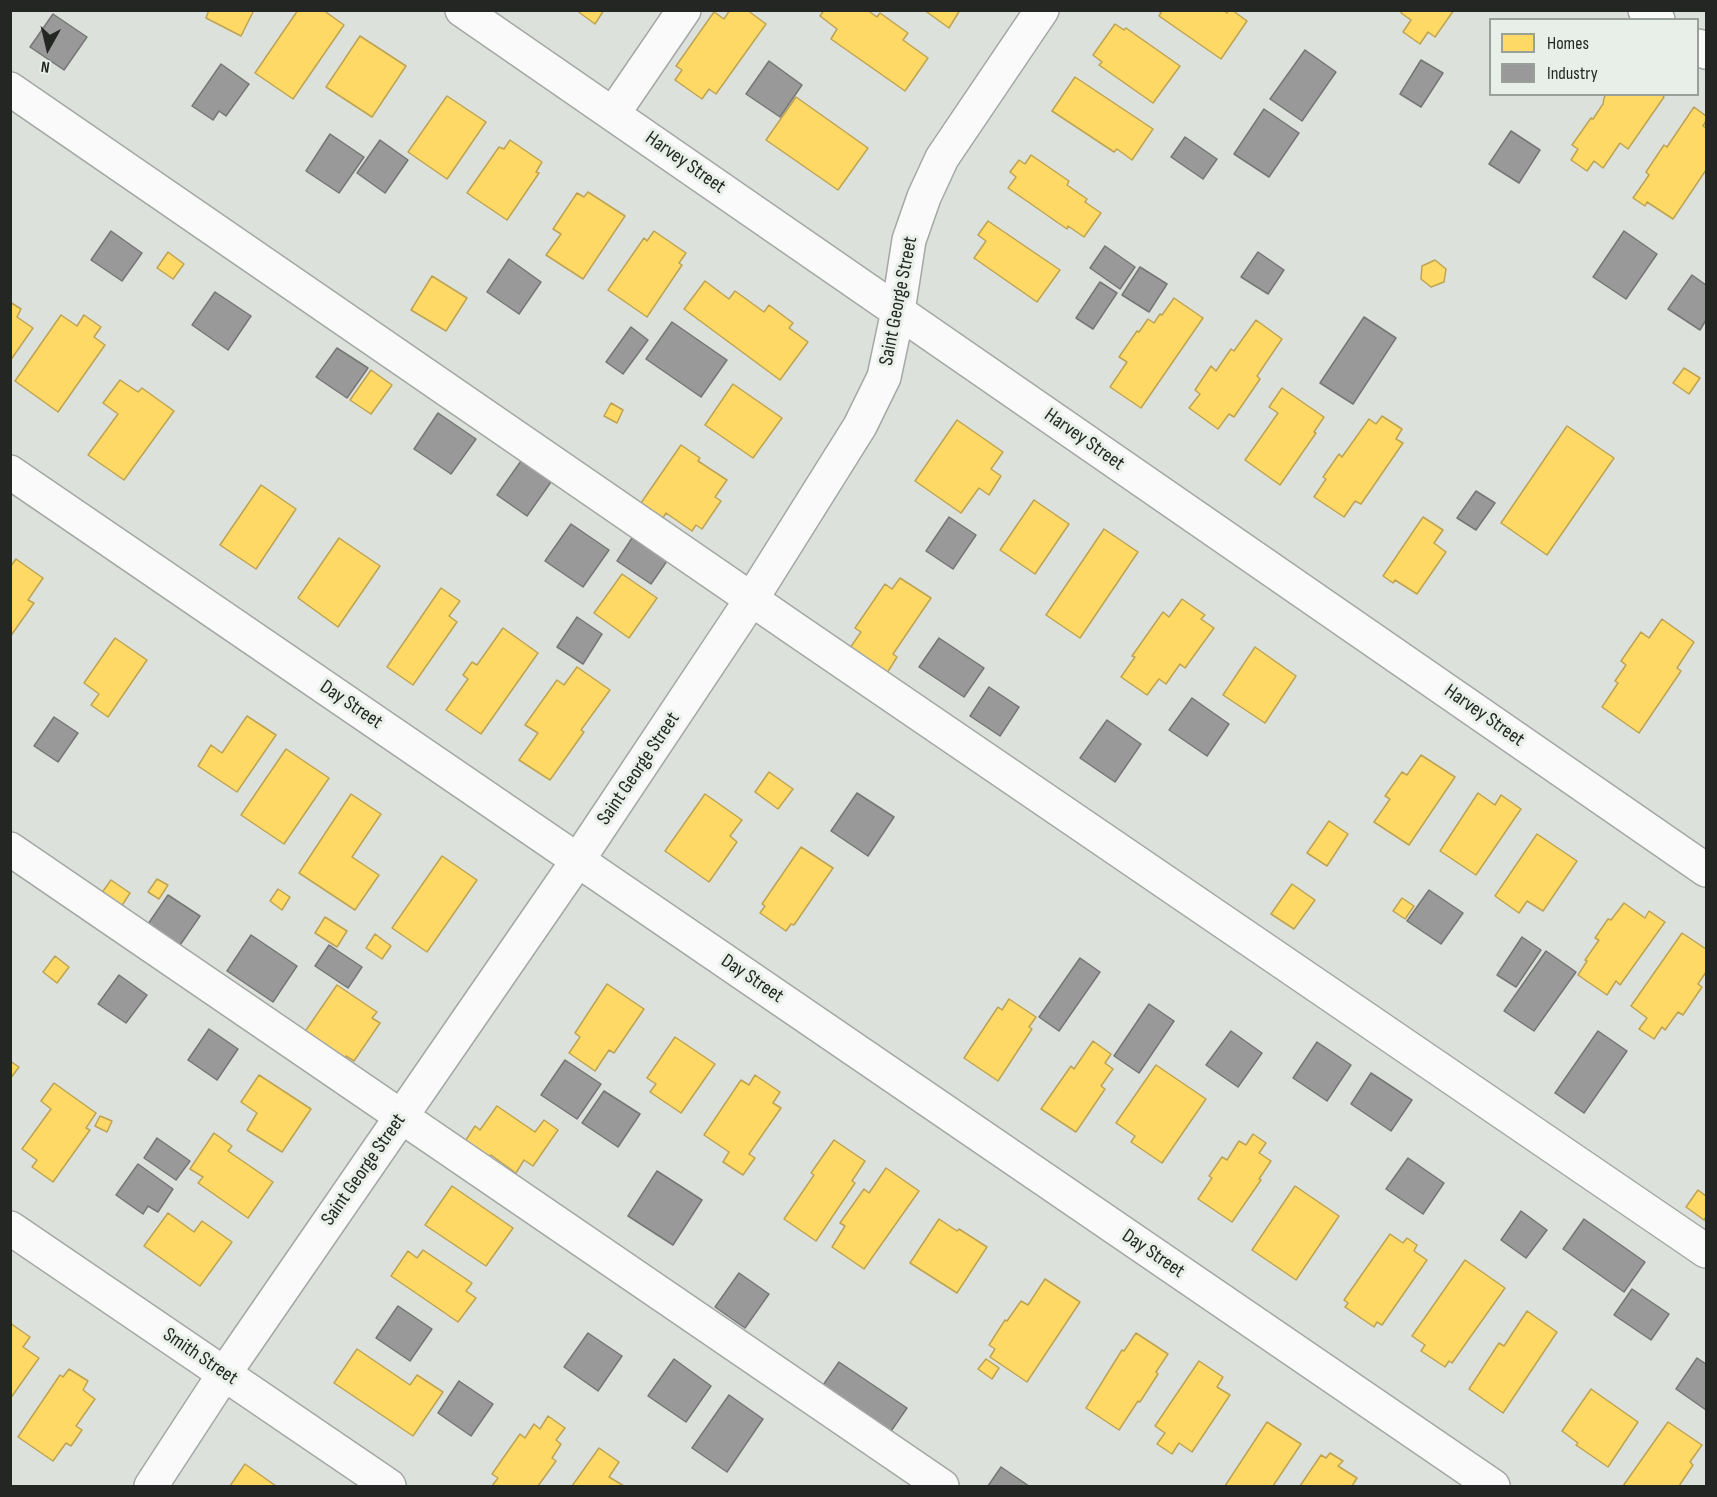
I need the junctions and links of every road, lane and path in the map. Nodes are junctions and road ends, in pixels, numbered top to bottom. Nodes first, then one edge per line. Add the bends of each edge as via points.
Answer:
1 (462, 10) edge
2 (684, 10) edge
3 (1042, 10) edge
4 (10, 88) edge
5 (613, 114) junction
6 (898, 311) junction
7 (10, 472) edge
8 (752, 600) junction
9 (10, 849) edge
10 (578, 860) junction
11 (1707, 870) edge
12 (401, 1116) junction
13 (10, 1228) edge
14 (1707, 1251) edge
15 (224, 1374) junction
16 (151, 1486) edge
17 (389, 1486) edge
18 (942, 1486) edge
19 (1493, 1486) edge

1 - 5 street, Harvey Street
2 - 5 street
3 - 6 street, Saint George Street via 942,158 909,240
4 - 8 street
5 - 6 street, Harvey Street
6 - 8 street, Saint George Street via 884,377 860,426
6 - 11 street, Harvey Street
7 - 10 street, Day Street
8 - 10 street, Saint George Street
8 - 14 street
9 - 12 street
10 - 12 street, Saint George Street
10 - 19 street, Day Street
12 - 15 street, Saint George Street
12 - 18 street
13 - 15 street, Smith Street
15 - 16 street, Saint George Street
15 - 17 street, Smith Street

